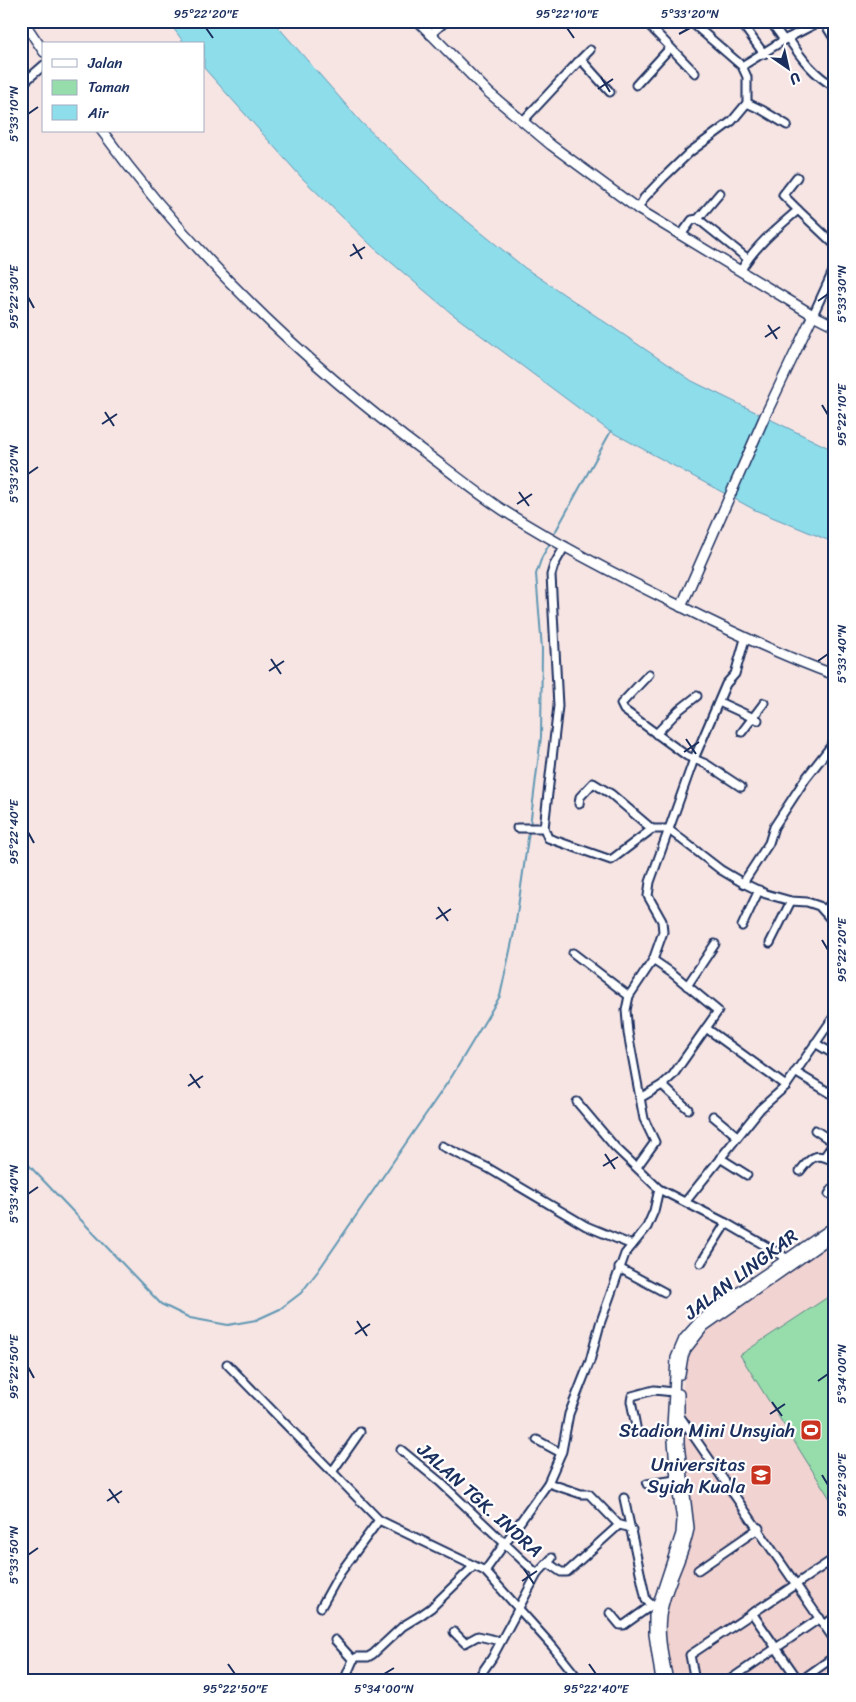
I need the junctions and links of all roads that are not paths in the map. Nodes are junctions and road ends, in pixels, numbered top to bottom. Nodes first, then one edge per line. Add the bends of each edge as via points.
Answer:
1 (23, 21) edge
2 (418, 21) edge
3 (446, 21) edge
4 (645, 21) edge
5 (690, 21) edge
6 (740, 21) edge
7 (770, 21) edge
8 (818, 22) edge
9 (430, 34) junction
10 (786, 39) junction
11 (835, 40) edge
12 (42, 49) edge
13 (669, 49) junction
14 (590, 50) dead end
15 (764, 54) junction
16 (578, 62) junction
17 (742, 66) junction
18 (41, 67) edge
19 (695, 73) dead end
20 (21, 85) edge
21 (636, 85) dead end
22 (835, 86) edge
23 (610, 92) dead end
24 (747, 103) junction
25 (523, 121) junction
26 (787, 125) dead end
27 (103, 132) edge
28 (797, 177) dead end
29 (720, 193) dead end
30 (638, 209) junction
31 (798, 210) junction
32 (698, 219) junction
33 (681, 236) junction
34 (835, 245) edge
35 (748, 259) junction
36 (835, 267) edge
37 (741, 270) junction
38 (832, 280) edge
39 (813, 315) junction
40 (835, 326) edge
41 (562, 545) junction
42 (681, 607) junction
43 (745, 639) junction
44 (649, 674) dead end
45 (835, 676) edge
46 (697, 696) dead end
47 (719, 702) junction
48 (764, 703) dead end
49 (756, 718) junction
50 (742, 732) dead end
51 (656, 734) junction
52 (835, 741) edge
53 (694, 759) junction
54 (741, 787) dead end
55 (579, 804) dead end
56 (517, 828) dead end
57 (542, 828) junction
58 (652, 829) junction
59 (668, 829) junction
60 (743, 883) junction
61 (759, 890) junction
62 (835, 899) edge
63 (790, 901) junction
64 (824, 911) junction
65 (835, 924) edge
66 (742, 926) dead end
67 (835, 938) edge
68 (770, 943) dead end
69 (714, 944) dead end
70 (573, 953) dead end
71 (653, 960) junction
72 (835, 979) edge
73 (687, 986) junction
74 (629, 996) junction
75 (835, 1015) edge
76 (706, 1028) junction
77 (815, 1043) junction
78 (835, 1056) edge
79 (795, 1072) junction
80 (662, 1085) junction
81 (786, 1086) junction
82 (835, 1096) edge
83 (640, 1098) junction
84 (577, 1102) dead end
85 (688, 1109) dead end
86 (713, 1116) dead end
87 (816, 1130) dead end
88 (737, 1136) junction
89 (834, 1142) edge
90 (442, 1146) dead end
91 (825, 1156) junction
92 (720, 1158) junction
93 (835, 1162) edge
94 (637, 1167) junction
95 (800, 1171) dead end
96 (747, 1175) dead end
97 (835, 1185) edge
98 (659, 1189) junction
99 (829, 1194) dead end
100 (686, 1201) junction
101 (726, 1223) junction
102 (835, 1226) edge
103 (835, 1234) edge
104 (632, 1245) junction
105 (790, 1260) junction
106 (701, 1263) dead end
107 (619, 1268) junction
108 (664, 1292) dead end
109 (227, 1364) dead end
110 (674, 1392) junction
111 (675, 1410) junction
112 (360, 1432) dead end
113 (637, 1432) dead end
114 (537, 1440) dead end
115 (401, 1450) dead end
116 (562, 1453) junction
117 (332, 1472) junction
118 (676, 1480) junction
119 (548, 1483) junction
120 (647, 1484) dead end
121 (624, 1498) dead end
122 (379, 1520) junction
123 (619, 1525) junction
124 (759, 1528) junction
125 (632, 1530) junction
126 (506, 1544) junction
127 (835, 1558) edge
128 (474, 1566) junction
129 (698, 1570) dead end
130 (484, 1572) junction
131 (536, 1574) junction
132 (796, 1584) junction
133 (321, 1607) dead end
134 (657, 1607) junction
135 (518, 1608) junction
136 (610, 1613) dead end
137 (752, 1613) junction
138 (835, 1617) edge
139 (822, 1621) junction
140 (454, 1632) dead end
141 (335, 1640) dead end
142 (500, 1640) junction
143 (835, 1641) edge
144 (776, 1647) junction
145 (835, 1656) edge
146 (353, 1660) junction
147 (479, 1679) edge
148 (344, 1681) edge
149 (580, 1681) edge
150 (661, 1681) edge
151 (668, 1681) edge
152 (695, 1681) edge
153 (728, 1681) edge
154 (800, 1681) edge

1 - 12 street
2 - 9 street
3 - 9 street
4 - 13 street
5 - 17 street
6 - 15 street
7 - 10 street
8 - 10 street
8 - 11 street
9 - 25 street via 488,92
10 - 15 street
10 - 22 street via 821,79
13 - 19 street
13 - 21 street
14 - 16 street
15 - 17 street
16 - 23 street via 585,64
16 - 25 street
17 - 24 street via 747,77
18 - 20 street
24 - 26 street
24 - 30 street via 732,121 690,152 644,198
25 - 30 street
27 - 41 street via 153,198 210,262 305,353 412,443 483,496
28 - 31 street via 782,195
29 - 32 street
30 - 33 street
31 - 34 street
31 - 35 street
32 - 33 street via 692,220
32 - 35 street
33 - 37 street
35 - 37 street
36 - 38 street
37 - 39 street
38 - 39 street
39 - 40 street
39 - 42 street
41 - 42 street
41 - 57 street via 551,575 558,706
42 - 43 street
43 - 45 street
43 - 47 street via 735,674 726,684
44 - 51 street via 622,704 624,710
46 - 51 street
47 - 49 street
47 - 53 street
48 - 49 street
49 - 50 street
51 - 53 street
52 - 60 street via 774,827 769,844
53 - 54 street
53 - 59 street
55 - 58 street via 580,797 593,783
56 - 57 street
57 - 58 street via 548,838 611,860
58 - 59 street
59 - 60 street
59 - 71 street via 648,892 664,926
60 - 61 street
61 - 63 street
61 - 66 street
62 - 64 street
63 - 64 street via 812,904
63 - 68 street
64 - 65 street
67 - 72 street via 831,946
69 - 73 street
70 - 74 street
71 - 73 street
71 - 74 street
73 - 76 street via 718,1011
74 - 83 street via 626,1006 628,1033
75 - 77 street
76 - 80 street via 673,1075
76 - 81 street
77 - 78 street
77 - 79 street
79 - 81 street
79 - 82 street
80 - 83 street
80 - 85 street
81 - 88 street
83 - 94 street via 644,1120 655,1142
84 - 94 street via 615,1147
86 - 88 street
87 - 89 street
88 - 92 street
89 - 91 street
90 - 104 street via 488,1168 586,1226
91 - 93 street
91 - 95 street via 810,1158
92 - 96 street
92 - 100 street
94 - 98 street
97 - 99 street
98 - 100 street
98 - 104 street via 648,1227
100 - 101 street
101 - 105 street
101 - 106 street
102 - 105 street, JALAN LINGKAR
103 - 105 street
104 - 107 street via 624,1254
105 - 110 street, JALAN LINGKAR via 710,1313 688,1334 676,1358
105 - 111 street via 708,1322 692,1340 683,1356
107 - 108 street
107 - 116 street via 590,1361 571,1408
109 - 117 street
110 - 111 street, JALAN LINGKAR
110 - 113 street via 654,1390 632,1396
111 - 118 street, JALAN LINGKAR via 672,1427
111 - 124 street
111 - 134 street via 689,1528
112 - 117 street
114 - 116 street
115 - 126 street, JALAN TGK. INDRA
116 - 119 street
117 - 122 street
118 - 120 street
118 - 134 street, JALAN LINGKAR via 682,1531
119 - 123 street via 589,1494
119 - 126 street
121 - 125 street
122 - 128 street
122 - 133 street via 340,1573
123 - 125 street
123 - 131 street via 567,1572 561,1572 550,1560
124 - 129 street
124 - 132 street
125 - 134 street via 646,1600
126 - 130 street
126 - 131 street, JALAN TGK. INDRA
127 - 132 street
128 - 130 street
128 - 146 street via 431,1608 403,1626 374,1654
130 - 135 street
131 - 135 street
132 - 137 street
132 - 139 street
134 - 136 street via 624,1625 620,1625
134 - 150 street, JALAN LINGKAR via 654,1634
134 - 151 street
135 - 142 street
135 - 149 street
137 - 144 street
137 - 152 street via 690,1655
138 - 139 street
139 - 143 street
139 - 144 street
140 - 142 street via 465,1643 478,1636
141 - 146 street
142 - 147 street
144 - 153 street
144 - 154 street
145 - 154 street
146 - 148 street

